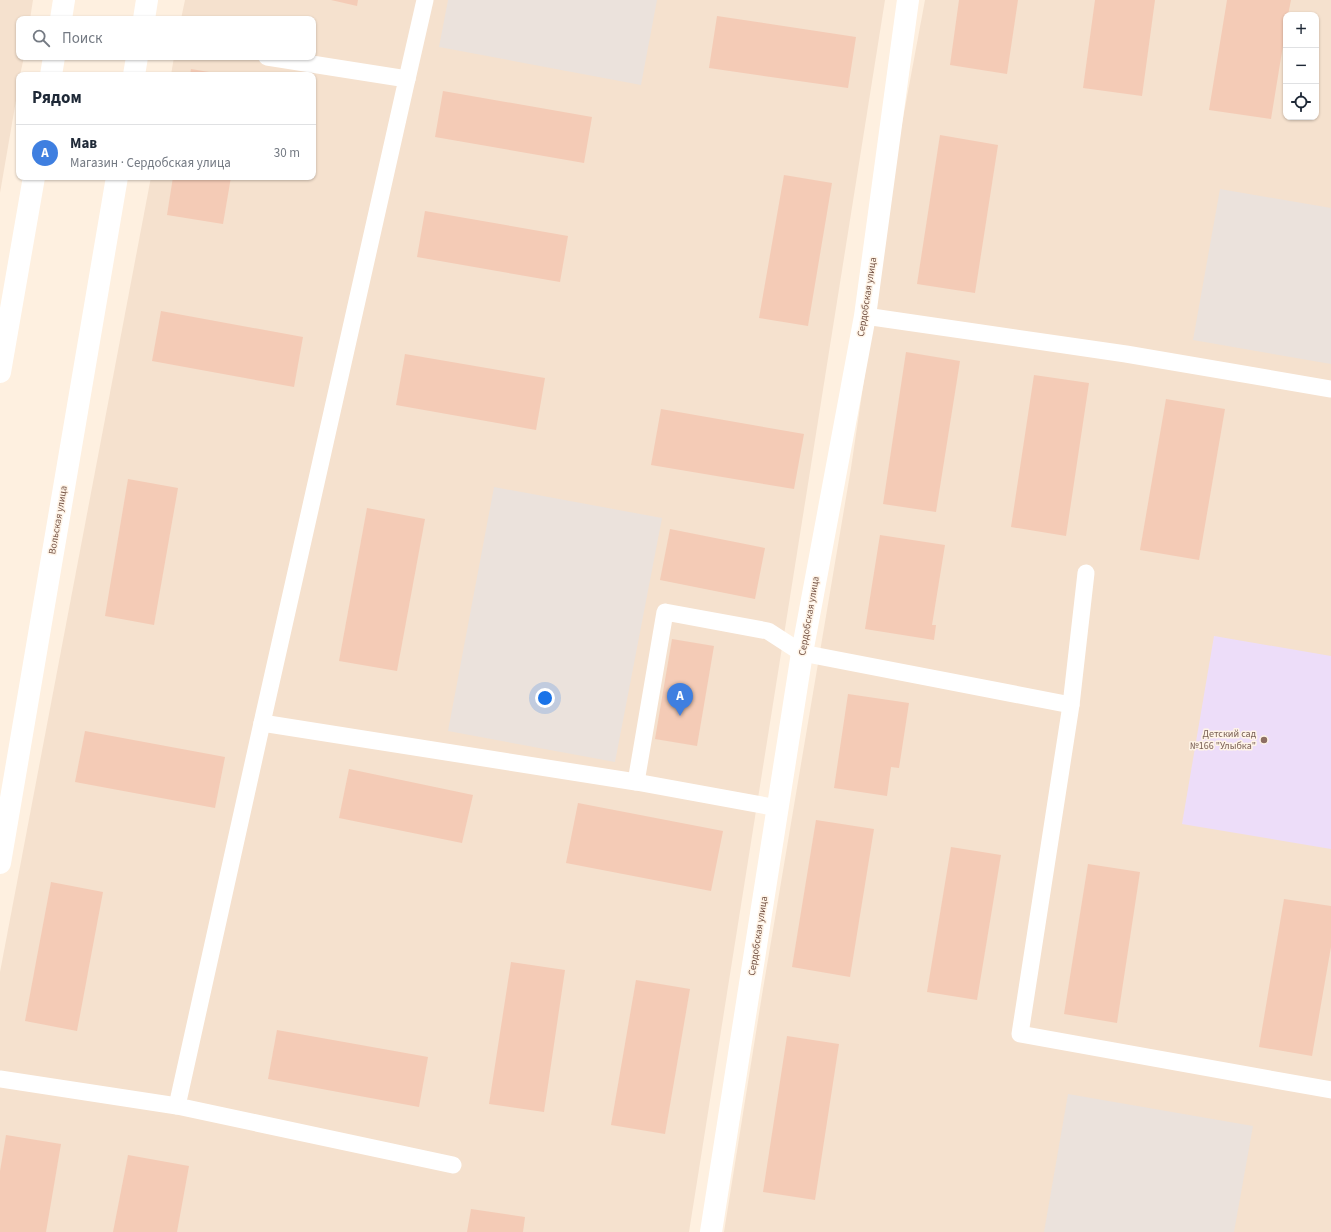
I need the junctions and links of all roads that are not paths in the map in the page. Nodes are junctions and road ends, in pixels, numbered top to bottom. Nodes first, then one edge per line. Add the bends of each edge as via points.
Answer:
1 (64, 0) edge
2 (147, 0) edge
3 (425, 0) edge
4 (908, 0) edge
5 (61, 16) edge
6 (144, 16) edge
7 (54, 60) edge
8 (136, 60) edge
9 (286, 60) edge
10 (52, 72) edge
11 (134, 72) edge
12 (407, 79) junction
13 (33, 180) edge
14 (116, 180) edge
15 (866, 316) junction
16 (0, 372) edge
17 (1331, 389) edge
18 (1086, 573) dead end
19 (802, 653) junction
20 (1071, 705) junction
21 (262, 723) junction
22 (636, 782) junction
23 (778, 808) junction
24 (0, 863) edge
25 (0, 1080) edge
26 (1331, 1090) edge
27 (177, 1106) junction
28 (453, 1165) dead end
29 (711, 1232) edge

1 - 5 street
2 - 6 street
3 - 12 lane
4 - 15 street, Сердобская улица
7 - 10 street
8 - 11 street
9 - 12 lane
12 - 21 lane
13 - 16 street
14 - 24 street, Вольская улица
15 - 17 lane via 1126,354
15 - 19 street, Сердобская улица
18 - 20 lane
19 - 20 lane
19 - 22 lane via 768,631 665,612
19 - 23 street, Сердобская улица
20 - 26 lane via 1020,1034
21 - 22 lane
21 - 27 lane
22 - 23 lane
23 - 29 street, Сердобская улица
25 - 27 lane
27 - 28 lane

